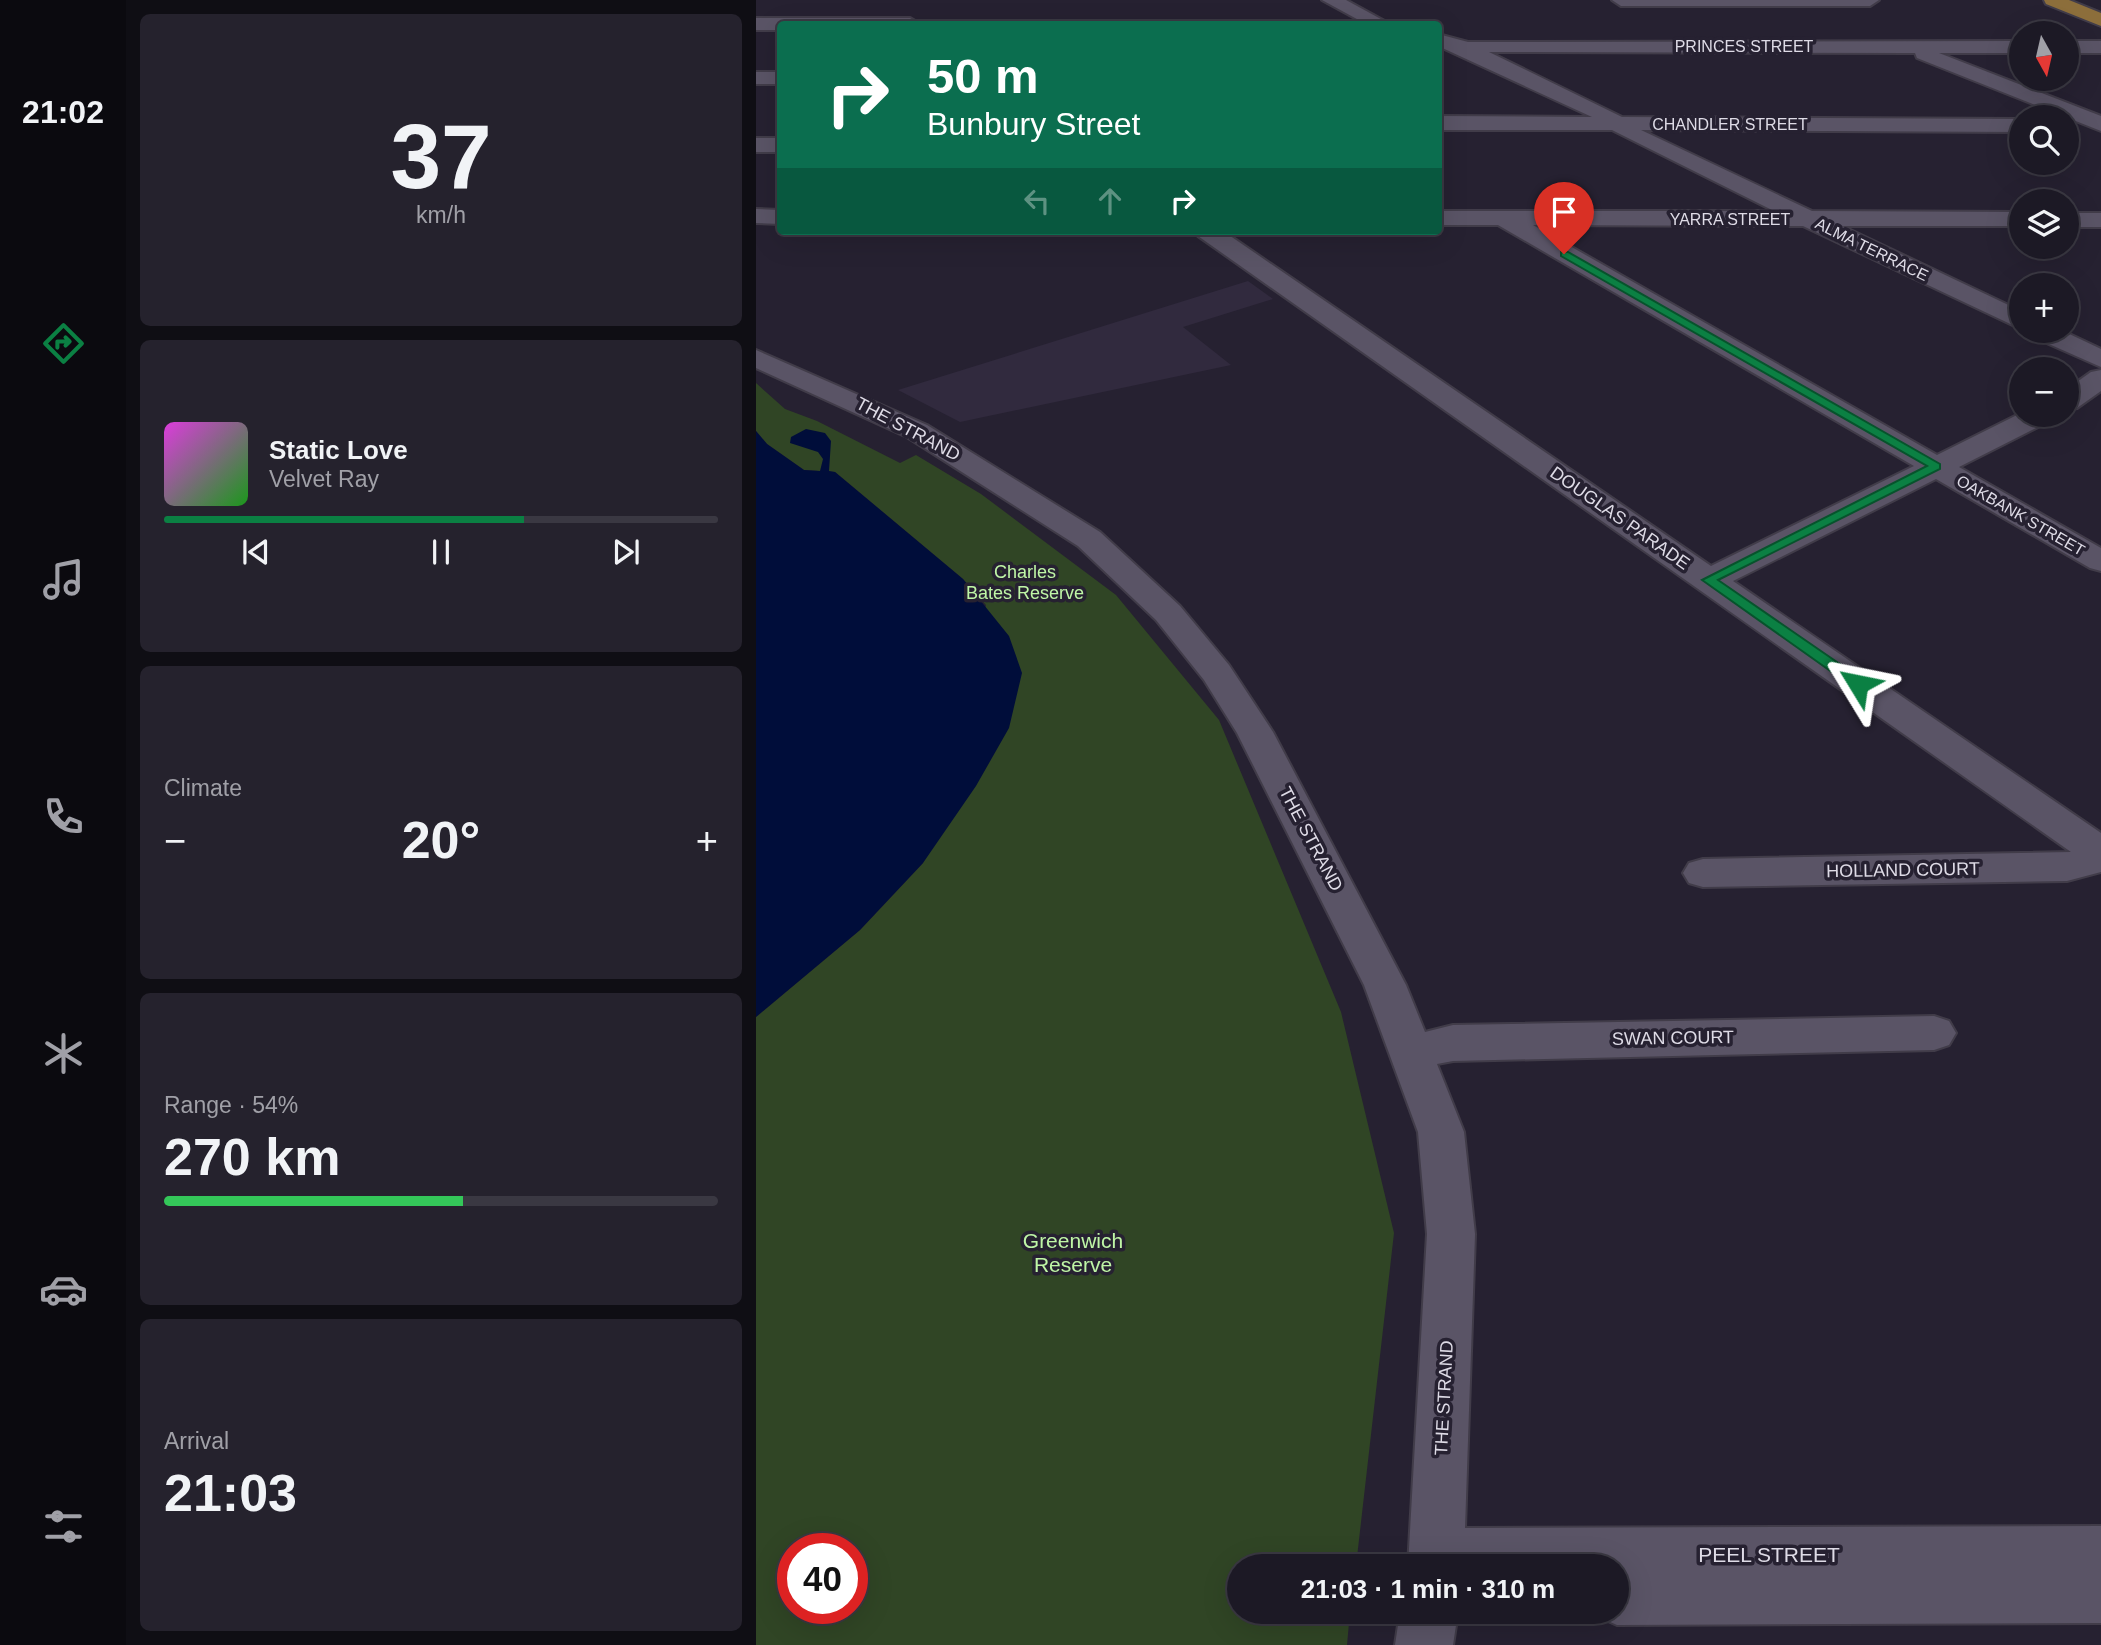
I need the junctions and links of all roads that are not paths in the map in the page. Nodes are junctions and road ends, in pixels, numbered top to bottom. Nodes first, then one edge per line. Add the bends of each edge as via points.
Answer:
1 (1333, 0) edge
2 (1621, 0) edge
3 (1870, 0) edge
4 (2053, 0) edge
5 (2063, 0) edge
6 (879, 2) dead end
7 (2101, 12) edge
8 (2101, 20) edge
9 (907, 21) edge
10 (1374, 21) edge
11 (756, 24) edge
12 (777, 24) edge
13 (1442, 41) edge
14 (1914, 46) junction
15 (2009, 47) edge
16 (2079, 47) edge
17 (2101, 47) edge
18 (1467, 49) junction
19 (756, 78) edge
20 (777, 78) edge
21 (1442, 123) edge
22 (2009, 124) edge
23 (2101, 124) edge
24 (2079, 125) edge
25 (1625, 128) junction
26 (756, 145) edge
27 (777, 145) edge
28 (756, 216) edge
29 (777, 216) edge
30 (1442, 218) edge
31 (1504, 219) junction
32 (1810, 219) junction
33 (2009, 219) edge
34 (2079, 219) edge
35 (2101, 220) edge
36 (1213, 235) edge
37 (2009, 315) edge
38 (2067, 343) edge
39 (756, 358) edge
40 (2101, 359) edge
41 (2101, 377) edge
42 (2101, 389) edge
43 (2079, 393) edge
44 (2079, 397) edge
45 (2016, 427) edge
46 (1936, 466) junction
47 (2101, 561) edge
48 (1709, 580) junction
49 (2101, 856) edge
50 (1703, 873) dead end
51 (1934, 1033) dead end
52 (1412, 1053) junction
53 (1437, 1554) edge
54 (2101, 1554) edge
55 (1629, 1559) edge
56 (2101, 1594) edge
57 (1629, 1596) edge
58 (1427, 1624) edge
59 (1423, 1645) edge

1 - 10 street
2 - 3 street
4 - 8 main road
5 - 7 main road
6 - 9 street
11 - 12 street
13 - 18 street, ALMA TERRACE
14 - 15 street, PRINCES STREET
14 - 18 street, PRINCES STREET
14 - 23 street via 1928,56
16 - 17 street
18 - 25 street, ALMA TERRACE
19 - 20 street
21 - 25 street, CHANDLER STREET
22 - 25 street, CHANDLER STREET
23 - 24 street
25 - 32 street, ALMA TERRACE
26 - 27 street
28 - 29 street
30 - 31 street, YARRA STREET
31 - 32 street, YARRA STREET
31 - 46 street, OAKBANK STREET
32 - 33 street, YARRA STREET
32 - 37 street, ALMA TERRACE
34 - 35 street
36 - 48 street, DOUGLAS PARADE
38 - 40 street
39 - 52 street, THE STRAND via 868,407 972,463 1089,539 1168,613 1217,673 1255,732 1385,985
41 - 43 street
42 - 44 street
45 - 46 street
46 - 47 street, OAKBANK STREET
46 - 48 street
48 - 49 street, DOUGLAS PARADE
49 - 50 street, HOLLAND COURT via 2067,867
51 - 52 street, SWAN COURT via 1453,1043
52 - 53 street, THE STRAND via 1441,1132 1451,1234
54 - 55 street, PEEL STREET
56 - 57 street
58 - 59 street

